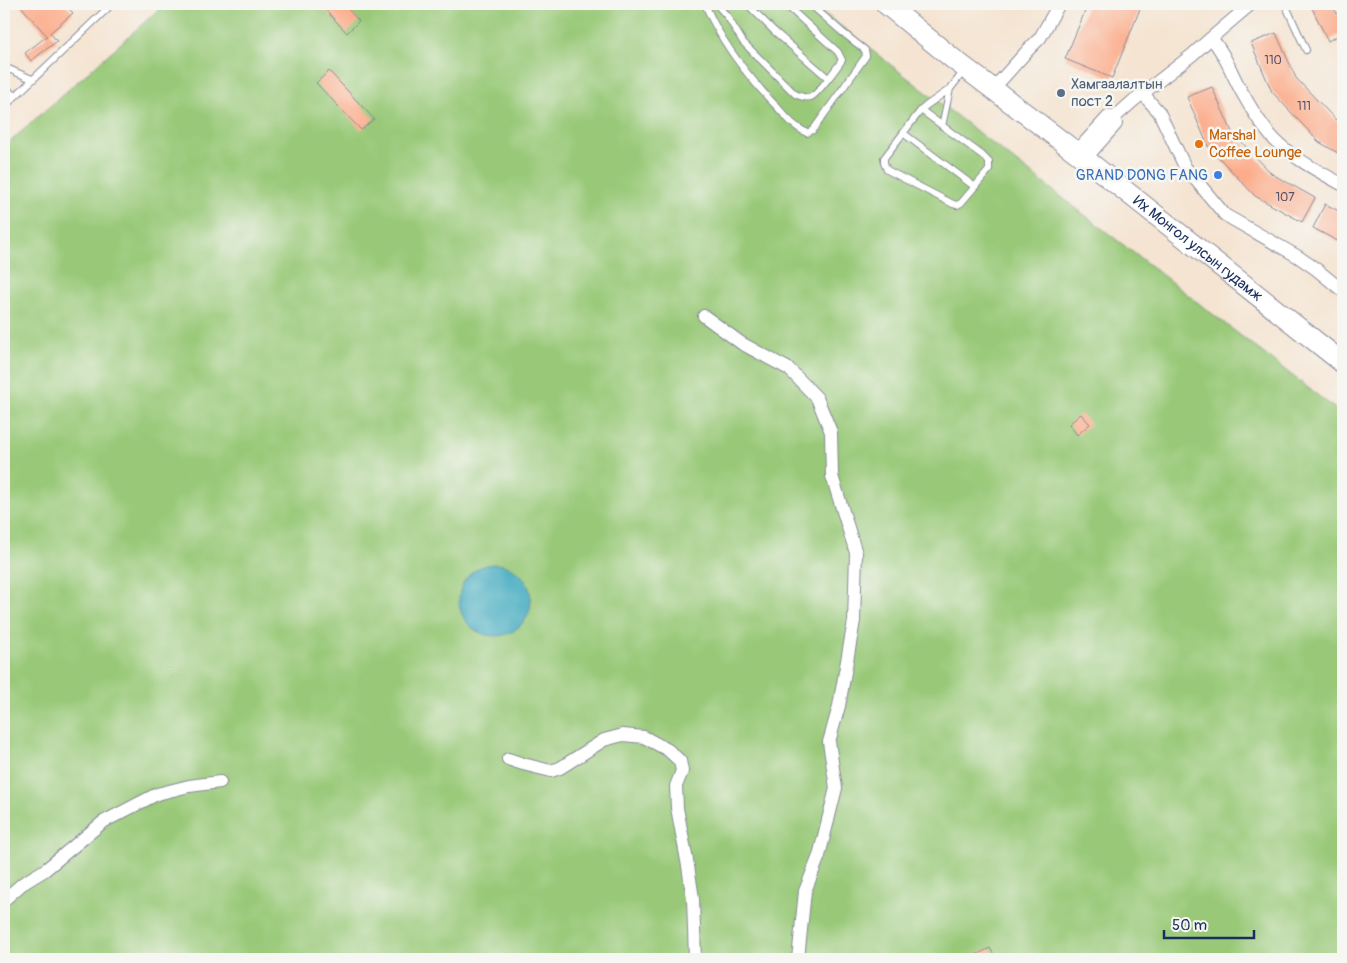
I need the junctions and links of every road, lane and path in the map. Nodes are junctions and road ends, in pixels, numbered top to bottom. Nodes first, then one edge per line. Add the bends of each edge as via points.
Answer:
1 (112, 4) edge
2 (705, 4) edge
3 (716, 4) edge
4 (747, 4) edge
5 (784, 4) edge
6 (810, 4) edge
7 (886, 4) edge
8 (1059, 4) edge
9 (1204, 4) edge
10 (1211, 4) edge
11 (1284, 4) edge
12 (1248, 5) edge
13 (1211, 38) junction
14 (1306, 50) dead end
15 (4, 67) edge
16 (966, 68) junction
17 (32, 78) junction
18 (828, 78) junction
19 (4, 84) edge
20 (950, 89) junction
21 (993, 89) junction
22 (1144, 93) junction
23 (14, 97) junction
24 (4, 107) edge
25 (922, 110) junction
26 (942, 126) junction
27 (903, 133) junction
28 (1080, 156) junction
29 (1343, 185) edge
30 (975, 187) junction
31 (1343, 291) edge
32 (704, 316) dead end
33 (1343, 363) edge
34 (508, 759) dead end
35 (220, 782) dead end
36 (4, 900) edge
37 (695, 959) edge
38 (798, 959) edge

1 - 17 lane
2 - 6 lane via 729,47 758,88 797,128 807,133 813,130 866,56 865,50
3 - 18 lane via 743,42 795,94 802,98 811,97
4 - 18 lane
5 - 18 lane via 838,52 842,60
7 - 16 main road, Их Монгол улсын гудамж
8 - 21 street via 1040,38
9 - 10 lane
11 - 14 lane
12 - 13 street
13 - 22 street
13 - 29 street via 1220,47 1242,93 1278,143
15 - 17 lane
16 - 20 lane
16 - 21 main road, Их Монгол улсын гудамж
17 - 23 lane
19 - 23 lane
20 - 25 lane
20 - 26 lane
21 - 28 main road, Их Монгол улсын гудамж
22 - 28 street via 1115,117 1116,124
22 - 31 street via 1159,112 1185,167 1225,215 1297,256
23 - 24 lane
25 - 26 lane
25 - 27 lane
26 - 30 lane via 988,162 989,170
27 - 30 lane
27 - 30 lane via 884,158 887,170 953,204 961,203
28 - 33 main road, Их Монгол улсын гудамж
32 - 38 street via 741,343 788,369 817,398 831,432 832,476 856,554 854,622 829,742 836,788 805,891
34 - 37 street via 551,771 604,740 623,735 644,737 680,761 682,771 676,786 677,808 693,898
35 - 36 street via 158,794 103,822

